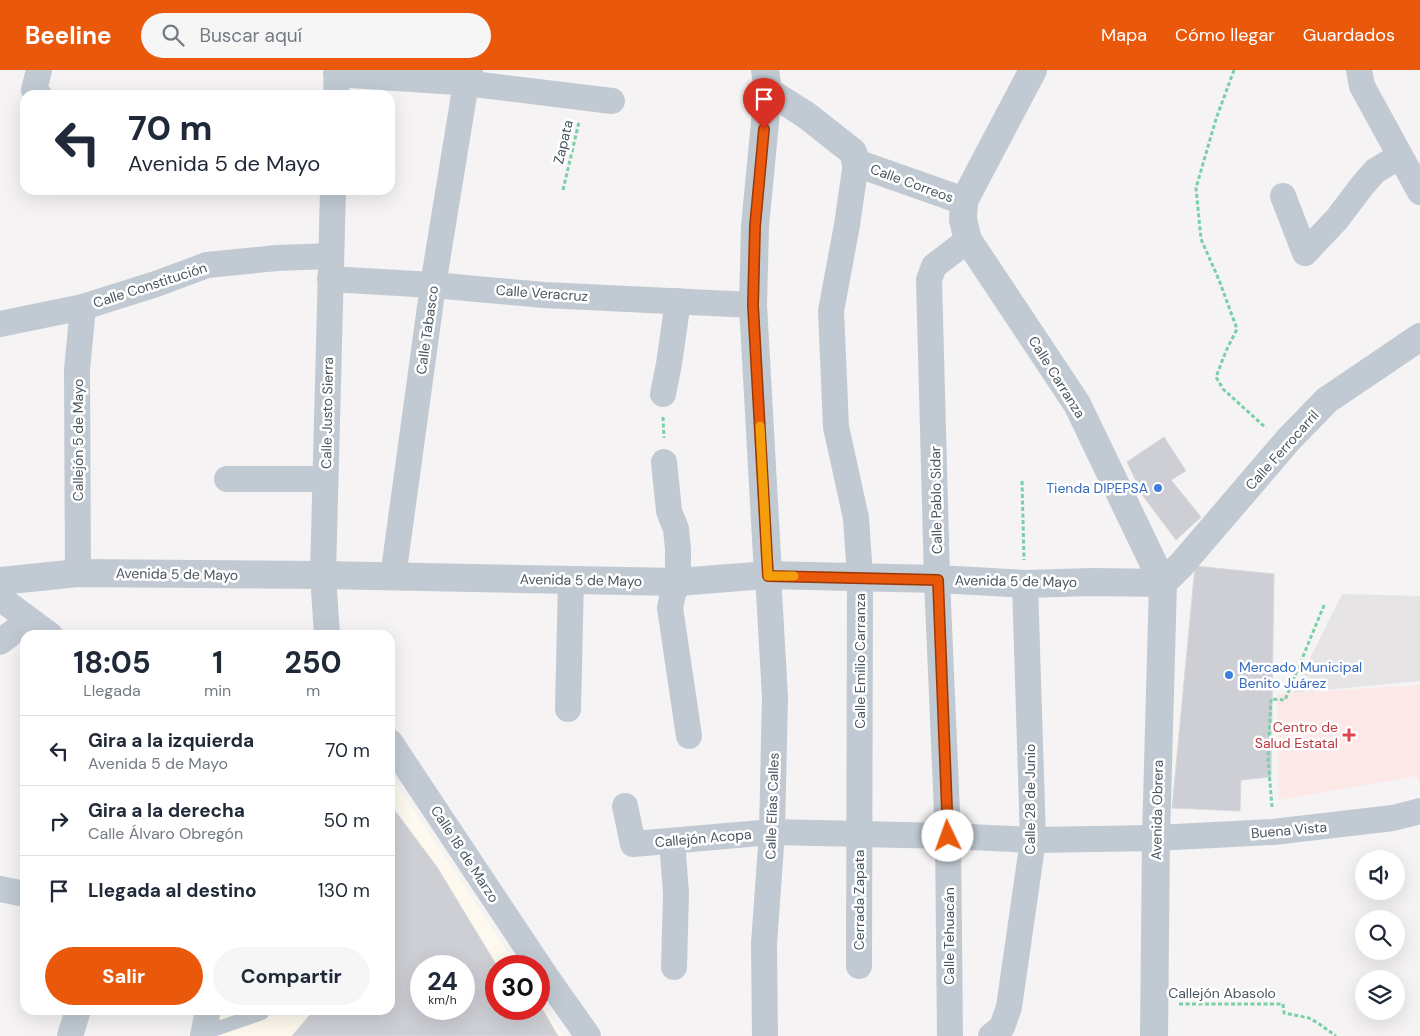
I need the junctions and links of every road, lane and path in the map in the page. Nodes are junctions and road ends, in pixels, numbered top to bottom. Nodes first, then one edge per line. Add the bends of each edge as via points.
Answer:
1 (1033, 70) edge
2 (1234, 70) edge
3 (1359, 70) edge
4 (468, 77) edge
5 (336, 80) edge
6 (766, 80) edge
7 (584, 99) junction
8 (612, 101) dead end
9 (1400, 156) junction
10 (856, 163) junction
11 (563, 190) dead end
12 (1420, 192) edge
13 (333, 195) edge
14 (1283, 196) dead end
15 (964, 201) junction
16 (968, 240) junction
17 (331, 268) junction
18 (433, 285) junction
19 (678, 301) junction
20 (753, 305) junction
21 (83, 307) junction
22 (0, 324) edge
23 (1420, 338) edge
24 (663, 394) joint
25 (1289, 439) junction
26 (664, 462) joint
27 (227, 479) dead end
28 (325, 479) junction
29 (1022, 481) dead end
30 (78, 573) junction
31 (323, 575) junction
32 (393, 576) junction
33 (768, 576) junction
34 (860, 577) junction
35 (571, 580) junction
36 (938, 580) junction
37 (0, 581) edge
38 (678, 582) junction
39 (1163, 583) junction
40 (1025, 584) junction
41 (0, 598) edge
42 (1325, 603) dead end
43 (29, 620) junction
44 (43, 630) edge
45 (328, 630) edge
46 (0, 642) edge
47 (568, 709) dead end
48 (688, 736) dead end
49 (395, 750) edge
50 (624, 806) dead end
51 (1420, 811) edge
52 (772, 832) junction
53 (1274, 832) junction
54 (858, 834) junction
55 (948, 836) junction
56 (1156, 838) junction
57 (1032, 840) junction
58 (672, 841) junction
59 (0, 889) edge
60 (20, 893) edge
61 (858, 966) dead end
62 (674, 967) dead end
63 (1154, 1004) junction
64 (76, 1015) edge
65 (253, 1015) edge
66 (205, 1026) edge
67 (70, 1036) edge
68 (588, 1036) edge
69 (765, 1036) edge
70 (950, 1036) edge
71 (991, 1036) edge
72 (1154, 1036) edge
73 (1336, 1036) edge

1 - 15 street
2 - 25 path via 1196,188 1201,239 1237,329 1216,377 1223,389 1266,428
3 - 9 street via 1362,86
4 - 5 street
4 - 7 street
4 - 18 street, Calle Tabasco
6 - 10 street, Calle Correos via 853,152
6 - 20 street via 755,226
7 - 8 street
7 - 11 path, Zapata
9 - 12 street
9 - 14 street via 1375,171 1305,253
10 - 15 street, Calle Correos
10 - 34 street, Calle Emilio Carranza via 830,311 836,427 856,518
13 - 17 street, Calle Justo Sierra
15 - 16 street, Calle Carranza via 963,220
16 - 36 street, Calle Pablo Sidar via 934,266 929,280
16 - 39 street, Calle Carranza via 1077,404
17 - 18 street, Calle Veracruz
17 - 21 street, Calle Constitución via 277,258 206,265
17 - 28 street, Calle Justo Sierra
18 - 19 street, Calle Veracruz via 544,295
18 - 32 street, Calle Tabasco
19 - 20 street, Calle Veracruz
19 - 24 street
20 - 33 street
21 - 22 street, Calle Constitución
21 - 30 street, Callejón 5 de Mayo via 77,370
23 - 25 street, Calle Ferrocarril via 1327,400
24 - 26 path
25 - 39 street, Calle Ferrocarril
26 - 38 street via 669,512 677,535
27 - 28 street
28 - 31 street, Calle Justo Sierra
29 - 40 path
30 - 31 street, Avenida 5 de Mayo
30 - 37 street, Avenida 5 de Mayo
31 - 32 street, Avenida 5 de Mayo
31 - 45 street, Calle Justo Sierra
32 - 35 street, Avenida 5 de Mayo
33 - 34 street, Avenida 5 de Mayo
33 - 38 street, Avenida 5 de Mayo
33 - 52 street, Calle Elías Calles via 775,697
34 - 36 street, Avenida 5 de Mayo
34 - 54 street, Calle Emilio Carranza
35 - 38 street, Avenida 5 de Mayo
35 - 47 street
36 - 40 street, Avenida 5 de Mayo
36 - 55 street, Calle Pablo Sidar
38 - 48 street via 670,608
39 - 40 street, Avenida 5 de Mayo
39 - 56 street, Avenida Obrera
40 - 57 street, Calle 28 de Junio
41 - 43 street
42 - 53 path via 1285,700 1271,700 1268,758
43 - 44 street
43 - 46 street
49 - 68 street, Calle 18 de Marzo
50 - 58 street, Callejón Acopa via 633,844
51 - 53 street, Buena Vista via 1392,818
52 - 54 street, Callejón Acopa
52 - 58 street, Callejón Acopa
52 - 69 street, Calle Elías Calles via 764,944
53 - 56 street, Buena Vista
54 - 55 street, Callejón Acopa
54 - 61 street, Cerrada Zapata
55 - 57 street, Buena Vista
55 - 70 street, Calle Tehuacán
56 - 57 street, Buena Vista
56 - 63 street, Avenida Obrera
57 - 71 street, Calle 28 de Junio via 1010,1007 1002,1027
58 - 62 street via 676,893
59 - 60 street
63 - 72 street, Avenida Obrera
63 - 73 path, Callejón Abasolo via 1283,1004 1284,1013 1309,1018
64 - 67 street
65 - 66 lane

